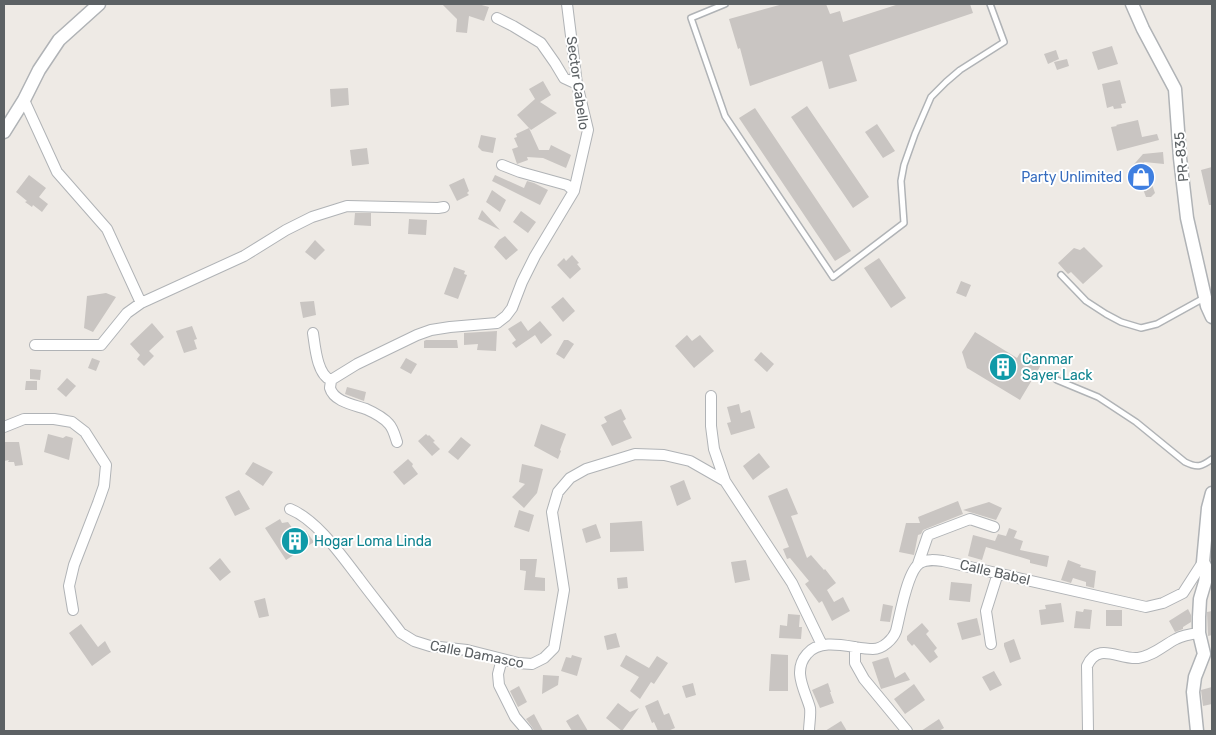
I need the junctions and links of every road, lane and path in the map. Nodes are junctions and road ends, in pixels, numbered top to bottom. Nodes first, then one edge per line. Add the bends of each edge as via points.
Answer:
1 (98, 4) edge
2 (567, 4) edge
3 (725, 4) edge
4 (990, 4) edge
5 (1132, 4) edge
6 (497, 18) dead end
7 (578, 84) junction
8 (24, 100) junction
9 (4, 132) edge
10 (502, 165) dead end
11 (574, 191) junction
12 (444, 207) dead end
13 (1061, 275) dead end
14 (1205, 298) junction
15 (140, 303) junction
16 (1212, 317) edge
17 (313, 333) dead end
18 (35, 345) dead end
19 (331, 380) junction
20 (1057, 380) dead end
21 (711, 396) dead end
22 (4, 427) edge
23 (397, 442) dead end
24 (1212, 459) edge
25 (725, 480) junction
26 (1212, 493) edge
27 (290, 509) dead end
28 (994, 527) dead end
29 (1203, 562) junction
30 (918, 564) junction
31 (998, 573) junction
32 (73, 610) dead end
33 (1199, 633) junction
34 (990, 644) dead end
35 (822, 645) junction
36 (855, 647) junction
37 (1208, 656) edge
38 (502, 658) junction
39 (527, 731) edge
40 (809, 731) edge
41 (907, 731) edge
42 (1088, 731) edge
43 (1197, 731) edge

1 - 8 street via 59,40 38,70
2 - 7 street, Sector Cabello
3 - 4 lane via 692,18 724,116 832,277 904,223 901,181 904,165 931,97 960,70 1004,42
5 - 14 street, PR-835 / PR-835 via 1175,89 1187,218
6 - 7 street via 541,43 564,78
7 - 11 street, Sector Cabello via 588,130
8 - 9 street
8 - 15 street via 57,172 108,230
10 - 11 street via 567,185
11 - 19 street, Sector Cabello via 534,256 512,308 497,323 431,330 357,364
12 - 15 street via 347,206 321,214 286,230 244,256
13 - 14 lane via 1086,301 1121,322 1141,328 1157,324
14 - 16 street, PR-835 / PR-835
15 - 18 street via 127,313 101,345
17 - 19 street via 321,371 325,378
19 - 23 street via 330,389 335,395 342,401 379,415 391,426
20 - 24 lane via 1098,397 1194,467
21 - 25 street, Calle Damasco via 714,449
22 - 32 street via 24,419 72,422 85,432 106,465 104,486 69,586
25 - 35 street, Calle Damasco via 792,583
25 - 38 street, Calle Damasco via 685,459 635,454 586,469 570,478 558,492 552,512 564,590 554,648 532,664
26 - 29 street
27 - 38 street, Calle Damasco via 300,513 320,531 401,633 430,646
28 - 30 street via 970,519 928,535
29 - 31 street, Calle Babel via 1183,593 1146,607
29 - 33 street via 1207,570 1200,599
30 - 31 street, Calle Babel via 927,560 944,561
30 - 36 street via 908,582 894,636 875,649
31 - 34 street via 986,610
33 - 37 street
33 - 42 street via 1178,638 1137,658 1105,653 1094,655 1087,666
35 - 36 street
35 - 40 street via 812,648 800,666 799,674 810,710
36 - 41 street via 856,663 864,679
37 - 43 street via 1195,677 1192,692
38 - 39 street via 499,685 515,717

